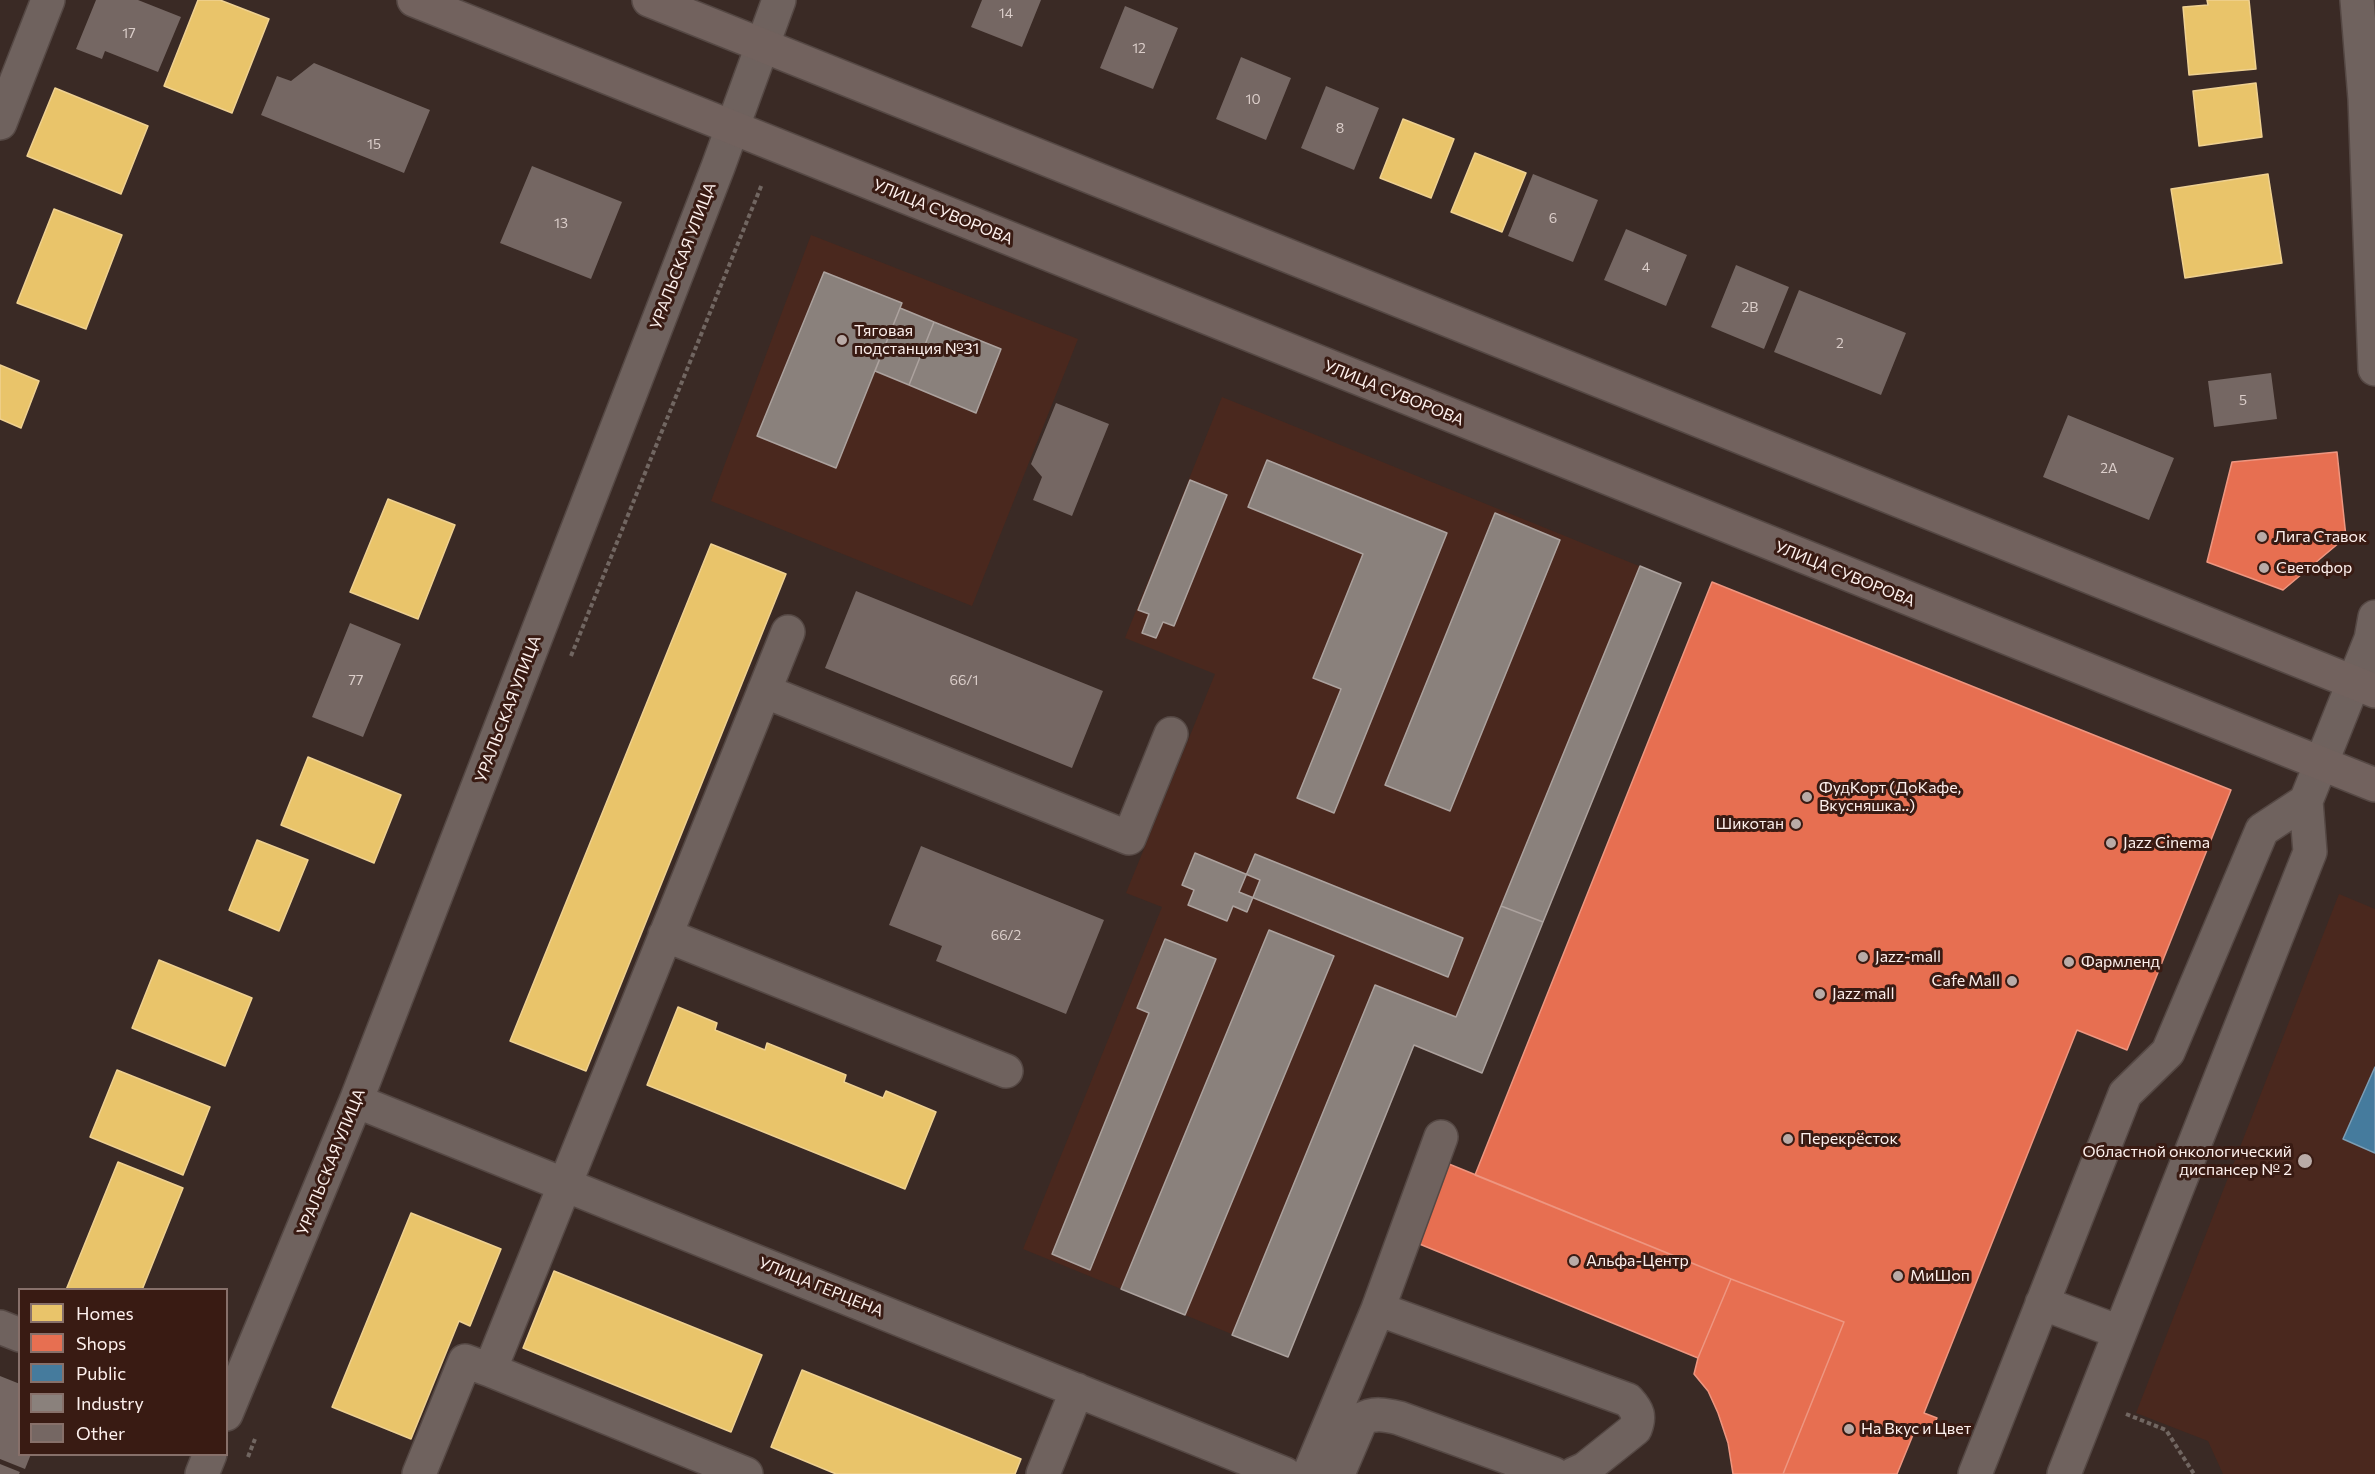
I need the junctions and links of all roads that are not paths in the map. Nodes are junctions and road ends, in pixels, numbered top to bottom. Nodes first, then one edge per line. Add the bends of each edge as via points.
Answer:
1 (48, 0) edge
2 (414, 0) edge
3 (649, 0) edge
4 (779, 0) edge
5 (2356, 0) edge
6 (760, 46) junction
7 (2370, 99) edge
8 (0, 123) edge
9 (732, 127) junction
10 (2375, 369) edge
11 (2375, 617) edge
12 (788, 632) dead end
13 (2364, 687) edge
14 (764, 691) junction
15 (1171, 734) dead end
16 (2321, 764) junction
17 (2375, 785) edge
18 (2306, 801) junction
19 (665, 935) junction
20 (1006, 1071) dead end
21 (356, 1101) junction
22 (1441, 1137) dead end
23 (565, 1185) junction
24 (2042, 1303) junction
25 (1378, 1309) junction
26 (0, 1327) edge
27 (2119, 1332) junction
28 (18, 1334) edge
29 (490, 1370) junction
30 (1077, 1390) junction
31 (1354, 1408) junction
32 (228, 1409) edge
33 (210, 1456) edge
34 (202, 1474) edge
35 (419, 1474) edge
36 (746, 1474) edge
37 (1043, 1474) edge
38 (1285, 1474) edge
39 (1309, 1474) edge
40 (1338, 1474) edge
41 (1554, 1474) edge
42 (1574, 1474) edge
43 (1975, 1474) edge
44 (2064, 1474) edge

1 - 8 street
2 - 9 main road, УЛИЦА СУВОРОВА
3 - 6 main road
4 - 6 street, УРАЛЬСКАЯ УЛИЦА
5 - 7 street
6 - 9 street, УРАЛЬСКАЯ УЛИЦА
6 - 13 main road
7 - 10 street
9 - 16 main road, УЛИЦА СУВОРОВА
9 - 21 street, УРАЛЬСКАЯ УЛИЦА
11 - 13 street
12 - 14 street
13 - 16 street
14 - 15 street via 1129,838
14 - 19 street
16 - 17 main road, УЛИЦА СУВОРОВА
16 - 18 street
18 - 24 street via 2262,830 2168,1052 2125,1094
18 - 27 street via 2310,852
19 - 20 street
19 - 23 street
21 - 23 street, УЛИЦА ГЕРЦЕНА
21 - 32 street, УРАЛЬСКАЯ УЛИЦА
22 - 25 street
23 - 29 street
23 - 30 street, УЛИЦА ГЕРЦЕНА
24 - 27 street
24 - 43 street
25 - 31 street
25 - 42 street via 1628,1400 1638,1410 1635,1429 1585,1470
26 - 28 street
27 - 44 street
29 - 35 street via 465,1361
29 - 36 street
30 - 37 street
30 - 38 street, УЛИЦА ГЕРЦЕНА
31 - 39 street
31 - 40 street via 1361,1420
31 - 41 street via 1399,1418
33 - 34 street

